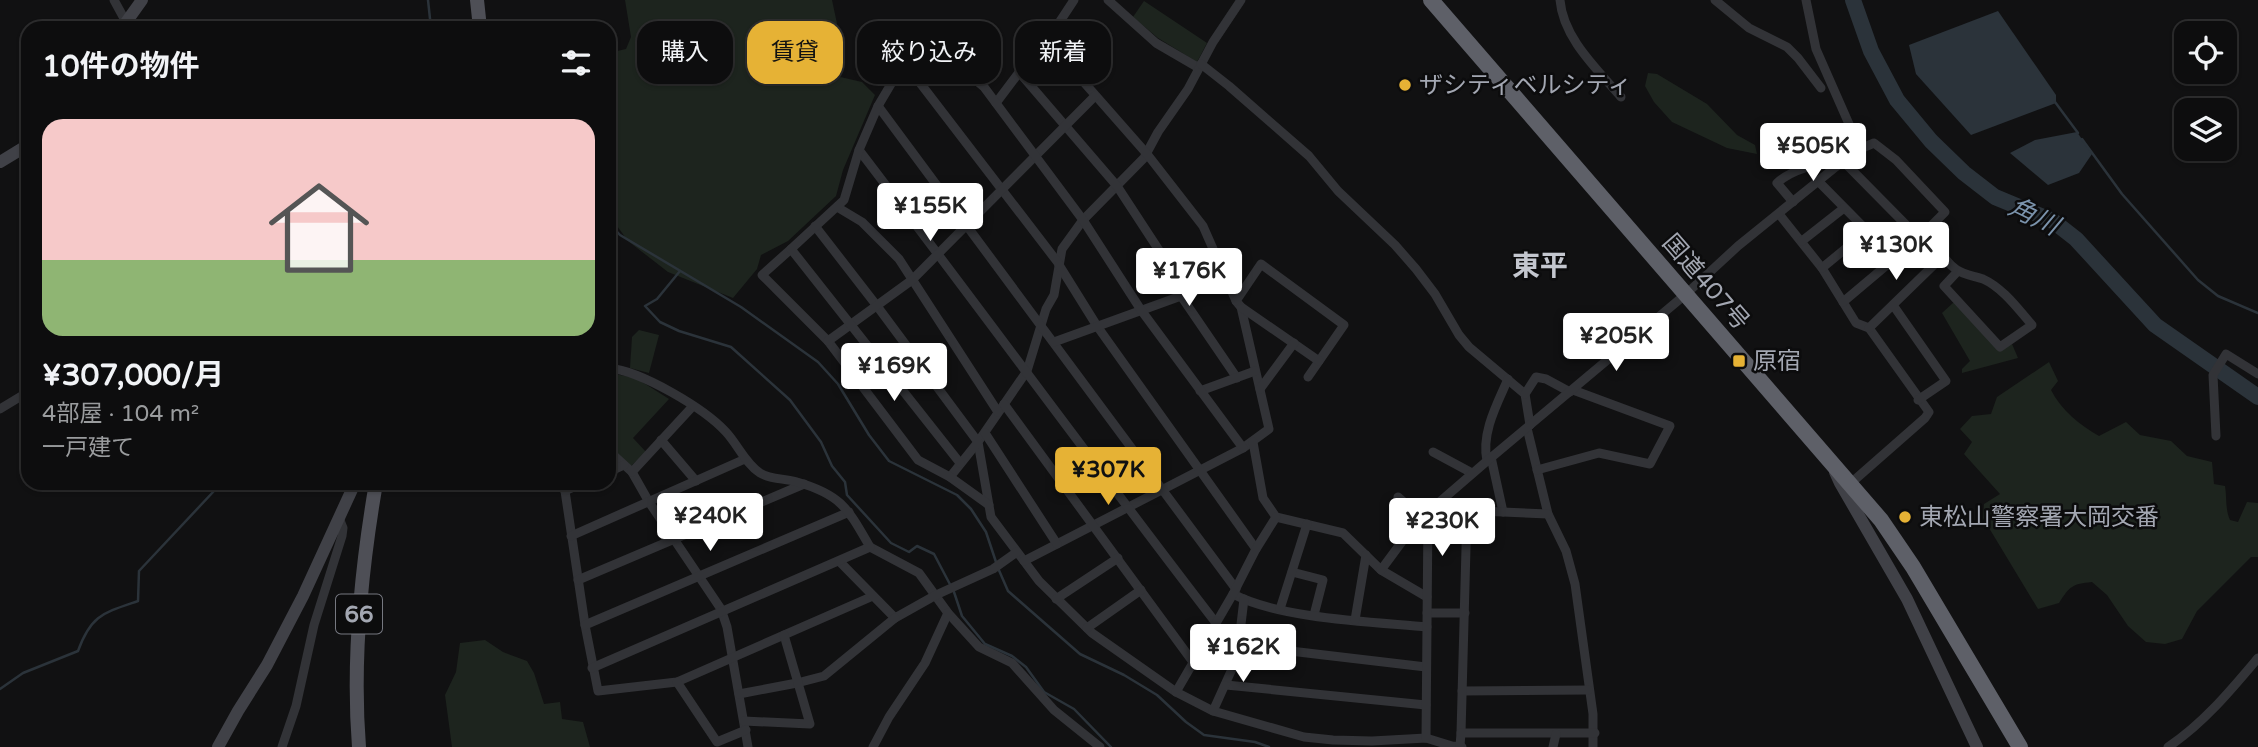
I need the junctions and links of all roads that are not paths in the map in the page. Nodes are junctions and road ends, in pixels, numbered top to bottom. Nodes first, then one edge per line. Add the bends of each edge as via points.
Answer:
1 (114, 0) edge
2 (142, 0) edge
3 (477, 0) edge
4 (1074, 0) edge
5 (1108, 0) edge
6 (1241, 0) edge
7 (1431, 0) edge
8 (1560, 0) edge
9 (1714, 0) edge
10 (1806, 0) edge
11 (122, 21) edge
12 (127, 21) edge
13 (479, 21) edge
14 (1060, 21) edge
15 (1200, 66) junction
16 (1015, 77) edge
17 (891, 84) edge
18 (921, 84) edge
19 (981, 84) edge
20 (1029, 84) edge
21 (1085, 84) edge
22 (1821, 88) dead end
23 (1095, 96) junction
24 (1621, 97) dead end
25 (996, 103) junction
26 (878, 106) junction
27 (1066, 126) junction
28 (21, 149) edge
29 (1860, 149) junction
30 (859, 150) junction
31 (1147, 154) junction
32 (1035, 157) junction
33 (0, 162) edge
34 (1840, 163) junction
35 (1818, 181) junction
36 (1117, 186) junction
37 (1003, 190) junction
38 (1793, 202) junction
39 (837, 207) junction
40 (1844, 208) junction
41 (1779, 214) junction
42 (1083, 220) junction
43 (815, 226) junction
44 (967, 226) junction
45 (1867, 231) junction
46 (1923, 234) junction
47 (1802, 241) junction
48 (791, 249) junction
49 (939, 254) junction
50 (1942, 257) junction
51 (1895, 259) junction
52 (1059, 265) junction
53 (1822, 268) junction
54 (1958, 271) junction
55 (1228, 279) junction
56 (912, 280) junction
57 (1686, 293) junction
58 (1184, 295) junction
59 (1843, 302) junction
60 (1238, 304) junction
61 (1893, 305) junction
62 (877, 306) junction
63 (1141, 310) junction
64 (1041, 324) junction
65 (852, 325) junction
66 (1097, 326) junction
67 (1869, 328) junction
68 (828, 341) junction
69 (1054, 342) junction
70 (1294, 343) junction
71 (1319, 361) junction
72 (616, 370) edge
73 (1027, 371) junction
74 (1255, 371) junction
75 (2258, 374) edge
76 (1308, 377) dead end
77 (1237, 378) junction
78 (1508, 379) junction
79 (1260, 389) junction
80 (1200, 391) junction
81 (1571, 391) junction
82 (1525, 394) junction
83 (21, 396) edge
84 (1918, 400) junction
85 (1004, 404) junction
86 (693, 406) junction
87 (0, 409) edge
88 (998, 412) junction
89 (1528, 427) junction
90 (985, 433) junction
91 (2216, 436) dead end
92 (661, 440) junction
93 (978, 442) junction
94 (1253, 442) junction
95 (1243, 447) junction
96 (1433, 452) dead end
97 (616, 458) edge
98 (745, 459) junction
99 (1489, 459) junction
100 (960, 463) junction
101 (1835, 464) junction
102 (624, 465) junction
103 (616, 469) edge
104 (1199, 470) junction
105 (1537, 470) junction
106 (632, 472) junction
107 (1472, 473) junction
108 (950, 477) junction
109 (696, 481) junction
110 (1851, 483) junction
111 (804, 484) junction
112 (1162, 489) junction
113 (352, 490) edge
114 (375, 490) edge
115 (563, 490) edge
116 (1398, 497) dead end
117 (649, 502) junction
118 (989, 505) junction
119 (1127, 508) junction
120 (1467, 510) junction
121 (849, 512) junction
122 (1503, 512) junction
123 (1427, 513) junction
124 (1548, 514) junction
125 (1276, 517) junction
126 (339, 518) junction
127 (1307, 524) junction
128 (1093, 525) junction
129 (571, 536) junction
130 (674, 538) junction
131 (1057, 544) junction
132 (870, 547) junction
133 (1256, 549) junction
134 (1017, 552) junction
135 (1366, 555) junction
136 (1118, 558) junction
137 (1024, 561) junction
138 (840, 562) junction
139 (1381, 570) junction
140 (1292, 572) junction
141 (698, 575) junction
142 (578, 580) junction
143 (1141, 590) junction
144 (1234, 591) junction
145 (936, 595) junction
146 (873, 596) junction
147 (1427, 597) junction
148 (1056, 599) junction
149 (1244, 599) junction
150 (1280, 609) junction
151 (722, 612) junction
152 (1427, 612) junction
153 (948, 613) junction
154 (1465, 613) junction
155 (1314, 615) junction
156 (895, 618) junction
157 (1355, 620) junction
158 (1216, 623) junction
159 (585, 625) junction
160 (1087, 628) junction
161 (1427, 628) junction
162 (784, 635) junction
163 (1239, 645) junction
164 (731, 657) junction
165 (2258, 658) edge
166 (1194, 662) junction
167 (1426, 667) junction
168 (592, 668) junction
169 (677, 682) junction
170 (797, 683) junction
171 (1226, 685) junction
172 (1588, 690) junction
173 (1462, 691) junction
174 (1176, 692) junction
175 (739, 694) junction
176 (1426, 705) junction
177 (1213, 711) junction
178 (745, 725) junction
179 (1461, 733) junction
180 (1595, 733) junction
181 (1556, 734) junction
182 (1426, 737) junction
183 (218, 747) edge
184 (282, 747) edge
185 (359, 747) edge
186 (748, 747) edge
187 (873, 747) edge
188 (1100, 747) edge
189 (1456, 747) edge
190 (1553, 747) edge
191 (1593, 747) edge
192 (1977, 747) edge
193 (2020, 747) edge
194 (2168, 747) edge

1 - 11 street
2 - 12 street
3 - 13 main road
4 - 14 street
5 - 15 street via 1156,43
6 - 15 street
7 - 57 highway, 国道407号
8 - 24 street via 1571,34
9 - 22 street via 1749,28 1787,47
10 - 29 street via 1816,49
15 - 31 street
15 - 78 street via 1309,156 1416,269 1464,341
16 - 25 street
17 - 26 street
18 - 37 street
19 - 25 street
20 - 27 street
21 - 23 street
23 - 27 street
23 - 31 street
25 - 32 street
26 - 30 street
26 - 44 street
27 - 32 street
27 - 36 street
28 - 33 street
29 - 34 street
29 - 46 street via 1874,143 1880,146 1945,212
30 - 39 street via 844,200
30 - 49 street
31 - 36 street
31 - 55 street via 1203,226
32 - 37 street
32 - 42 street
34 - 35 street
34 - 38 street via 1822,164 1783,178 1777,183
34 - 46 street
35 - 38 street
35 - 40 street
36 - 42 street
36 - 58 street
37 - 44 street
37 - 52 street
38 - 41 street
39 - 43 street
39 - 56 street via 862,222 899,259
40 - 45 street
40 - 47 street
41 - 47 street
41 - 57 street
42 - 52 street via 1062,249
42 - 63 street
43 - 48 street
43 - 62 street
44 - 49 street
44 - 64 street
45 - 51 street
45 - 53 street
46 - 50 street via 1939,246
46 - 51 street
47 - 53 street
48 - 65 street
48 - 68 street via 762,275
49 - 56 street
49 - 73 street
50 - 54 street
50 - 61 street
51 - 59 street
52 - 64 street via 1054,295
52 - 66 street
53 - 59 street
54 - 54 street via 1985,280 2032,325 2000,347 1944,286
55 - 58 street
55 - 60 street
56 - 62 street
56 - 88 street
57 - 81 street
57 - 101 highway, 国道407号
58 - 63 street
58 - 77 street
59 - 67 street via 1856,323
60 - 70 street
60 - 71 street via 1261,264 1344,325
60 - 74 street
61 - 67 street
61 - 84 street via 1945,381
62 - 65 street
62 - 93 street
63 - 66 street
63 - 80 street
64 - 69 street
64 - 73 street
65 - 68 street
65 - 100 street
66 - 69 street
66 - 104 street
67 - 84 street
68 - 108 street via 918,460
69 - 112 street
70 - 71 street
70 - 79 street
71 - 76 street
72 - 86 street via 640,376
73 - 85 street
73 - 119 street
74 - 77 street
74 - 79 street
75 - 91 street via 2226,354 2213,375
77 - 80 street
78 - 82 street
78 - 99 street via 1487,432
79 - 94 street via 1269,429
80 - 95 street
81 - 82 street via 1536,377
81 - 89 street
81 - 105 street via 1670,426 1650,464 1599,453
82 - 89 street
83 - 87 street
84 - 110 street via 1929,412 1926,418
85 - 88 street
85 - 128 street
86 - 92 street
86 - 98 street via 728,434
88 - 90 street
89 - 99 street
89 - 105 street
90 - 93 street
90 - 131 street
92 - 106 street
92 - 109 street
93 - 100 street
93 - 118 street
94 - 95 street
94 - 125 street via 1263,498
95 - 104 street
96 - 107 street
97 - 102 street
98 - 109 street
98 - 111 street via 765,475
99 - 107 street
99 - 122 street
100 - 108 street
101 - 110 highway, 国道407号
101 - 192 street via 1839,484 1907,599
102 - 103 street
102 - 106 street
104 - 112 street
104 - 133 street
105 - 124 street
106 - 117 street
107 - 123 street
108 - 118 street
109 - 117 street
110 - 193 highway, 国道407号 via 1908,558
111 - 121 street via 836,498
111 - 130 street
112 - 119 street
112 - 144 street
113 - 126 street
114 - 185 main road, 66 via 358,621
115 - 129 street
116 - 123 street
117 - 129 street
117 - 130 street
118 - 134 street via 991,517
119 - 128 street
119 - 158 street
120 - 122 street
120 - 123 street
120 - 154 street
121 - 132 street
121 - 141 street
122 - 124 street
123 - 139 street
123 - 147 street
124 - 172 street via 1575,584
125 - 127 street
125 - 133 street
126 - 183 street via 273,654
126 - 184 street via 342,536
127 - 135 street via 1343,533
127 - 140 street
128 - 131 street
128 - 136 street
129 - 142 street
130 - 141 street
130 - 142 street
131 - 137 street
132 - 138 street
132 - 145 street via 919,573
133 - 144 street
134 - 137 street
134 - 145 street via 993,569
135 - 139 street
135 - 157 street
136 - 143 street
136 - 148 street
137 - 148 street
138 - 146 street
138 - 151 street
139 - 147 street
140 - 150 street
140 - 155 street via 1323,580
141 - 151 street
141 - 159 street
142 - 159 street
143 - 160 street
143 - 166 street
144 - 149 street
144 - 158 street
145 - 153 street
145 - 156 street
146 - 156 street
146 - 162 street
147 - 152 street
148 - 160 street
149 - 150 street
149 - 163 street
150 - 155 street
151 - 164 street
151 - 168 street
152 - 154 street
152 - 161 street
153 - 187 street via 925,663
153 - 188 street via 979,647 1012,663 1054,710
154 - 173 street
155 - 157 street
156 - 170 street via 824,676
157 - 161 street
158 - 166 street
159 - 168 street
160 - 174 street
161 - 167 street
162 - 164 street
162 - 170 street
163 - 167 street
163 - 171 street
164 - 169 street
164 - 175 street
165 - 194 street via 2227,695
166 - 174 street
167 - 176 street
168 - 169 street via 598,691
169 - 178 street via 717,742
170 - 175 street
170 - 178 street via 810,724
171 - 176 street
171 - 177 street
172 - 173 street
172 - 180 street
173 - 179 street
174 - 177 street
175 - 178 street
176 - 182 street
177 - 182 street via 1314,738 1373,741
178 - 186 street
179 - 181 street
179 - 189 street
180 - 181 street
180 - 191 street
181 - 190 street
182 - 189 street

